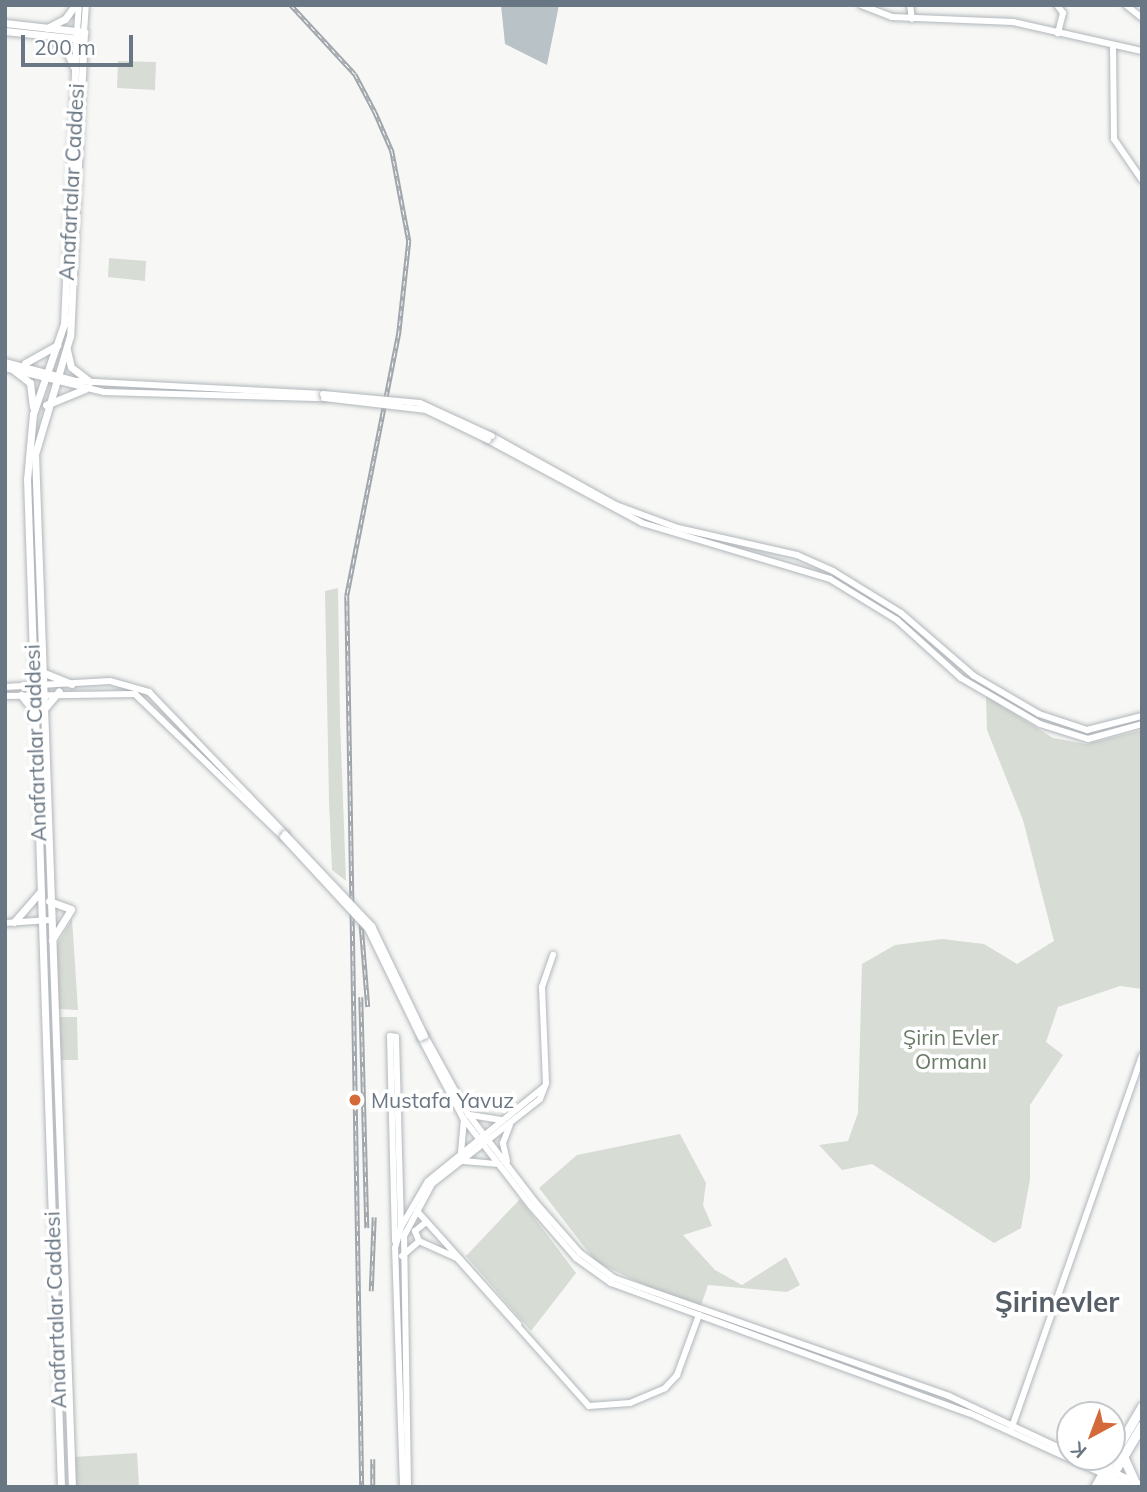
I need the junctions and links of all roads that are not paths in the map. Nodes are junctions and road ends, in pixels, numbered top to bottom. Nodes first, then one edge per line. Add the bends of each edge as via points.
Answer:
1 (77, 5) edge
2 (86, 5) edge
3 (861, 5) edge
4 (910, 5) edge
5 (1057, 5) edge
6 (1126, 5) edge
7 (1142, 18) edge
8 (912, 19) junction
9 (5, 23) edge
10 (5, 31) edge
11 (39, 33) junction
12 (1058, 33) junction
13 (81, 35) junction
14 (1113, 46) junction
15 (1142, 51) edge
16 (76, 79) junction
17 (1142, 180) edge
18 (60, 342) junction
19 (66, 349) junction
20 (24, 363) junction
21 (7, 366) edge
22 (51, 376) junction
23 (87, 386) junction
24 (45, 405) junction
25 (33, 414) junction
26 (490, 438) junction
27 (42, 672) junction
28 (72, 684) junction
29 (5, 687) edge
30 (33, 690) junction
31 (42, 690) junction
32 (59, 691) junction
33 (21, 695) junction
34 (5, 696) edge
35 (34, 711) junction
36 (43, 713) junction
37 (1142, 716) edge
38 (1142, 724) edge
39 (284, 835) junction
40 (39, 892) junction
41 (49, 901) junction
42 (50, 920) junction
43 (40, 921) junction
44 (10, 923) edge
45 (51, 941) junction
46 (553, 955) dead end
47 (1142, 1055) edge
48 (466, 1116) junction
49 (510, 1121) junction
50 (484, 1140) junction
51 (460, 1159) junction
52 (501, 1167) junction
53 (511, 1170) junction
54 (399, 1196) junction
55 (414, 1202) junction
56 (417, 1211) junction
57 (425, 1223) junction
58 (401, 1227) junction
59 (419, 1241) junction
60 (398, 1248) junction
61 (401, 1258) junction
62 (697, 1314) junction
63 (520, 1329) junction
64 (1142, 1406) edge
65 (1142, 1425) edge
66 (1012, 1427) junction
67 (1126, 1435) edge
68 (1126, 1443) edge
69 (1056, 1447) edge
70 (1102, 1477) edge
71 (1133, 1484) edge
72 (61, 1487) edge
73 (72, 1487) edge
74 (405, 1487) edge

1 - 11 main road via 65,19
1 - 13 street, Anafartalar Caddesi
2 - 13 street, Anafartalar Caddesi
3 - 8 street
4 - 8 street
5 - 12 street via 1063,13
6 - 7 street
8 - 12 street via 1013,22
9 - 11 main road
10 - 11 main road
11 - 13 main road
11 - 16 main road via 65,47
12 - 14 street
13 - 16 main road, Anafartalar Caddesi
13 - 19 main road, Anafartalar Caddesi
14 - 15 street
14 - 17 street via 1114,139
16 - 18 main road, Anafartalar Caddesi
18 - 20 main road
18 - 22 main road, Anafartalar Caddesi
19 - 22 main road, Anafartalar Caddesi
19 - 23 main road via 71,367
20 - 21 street
20 - 22 street
21 - 22 street
21 - 25 main road via 30,383
22 - 23 street
22 - 24 main road, Anafartalar Caddesi
22 - 25 main road, Anafartalar Caddesi
23 - 24 main road via 62,393
23 - 26 street, bridge via 323,396 426,410
24 - 27 main road, Anafartalar Caddesi via 35,454
25 - 30 main road, Anafartalar Caddesi via 27,480
26 - 37 street via 616,505 678,528 797,555 833,571 901,613 974,676 1039,714 1087,730
26 - 38 street via 642,523 830,579 897,620 961,678 1040,724 1088,739
27 - 28 main road
27 - 31 main road, Anafartalar Caddesi
28 - 31 street
28 - 39 street via 110,681 149,692
29 - 30 street
30 - 31 street
30 - 33 street
30 - 35 main road, Anafartalar Caddesi
31 - 32 street
31 - 36 main road, Anafartalar Caddesi
32 - 36 main road
32 - 39 street via 117,690 144,699
33 - 34 street
33 - 35 main road
35 - 40 main road, Anafartalar Caddesi
36 - 41 main road, Anafartalar Caddesi
39 - 48 street, bridge via 368,929
40 - 43 main road, Anafartalar Caddesi
40 - 44 main road
41 - 42 main road, Anafartalar Caddesi
41 - 45 main road via 71,909
42 - 43 street
42 - 45 main road, Anafartalar Caddesi
43 - 44 street
43 - 72 main road, Anafartalar Caddesi
45 - 73 main road, Anafartalar Caddesi
46 - 49 street via 541,987 546,1083
47 - 66 street
48 - 49 street via 485,1122
48 - 50 street
48 - 51 street
49 - 50 street
49 - 53 street via 503,1143
50 - 51 street
50 - 52 street
50 - 53 street
51 - 52 street via 482,1158
51 - 55 street
51 - 56 street via 432,1184
52 - 62 street via 562,1243 594,1272
53 - 62 street via 598,1267
54 - 55 street
54 - 58 street
54 - 60 street via 396,1037 390,1036
55 - 58 street
56 - 57 street
56 - 60 street
57 - 59 street via 415,1231
57 - 63 street via 484,1280
58 - 60 street
59 - 61 street
59 - 63 street via 457,1258
60 - 61 street
60 - 74 street
61 - 74 street
62 - 63 street via 671,1382 630,1403 589,1406
62 - 66 street via 810,1344
64 - 67 highway
65 - 68 highway
66 - 69 street
66 - 70 street
70 - 71 highway
70 - 71 street

